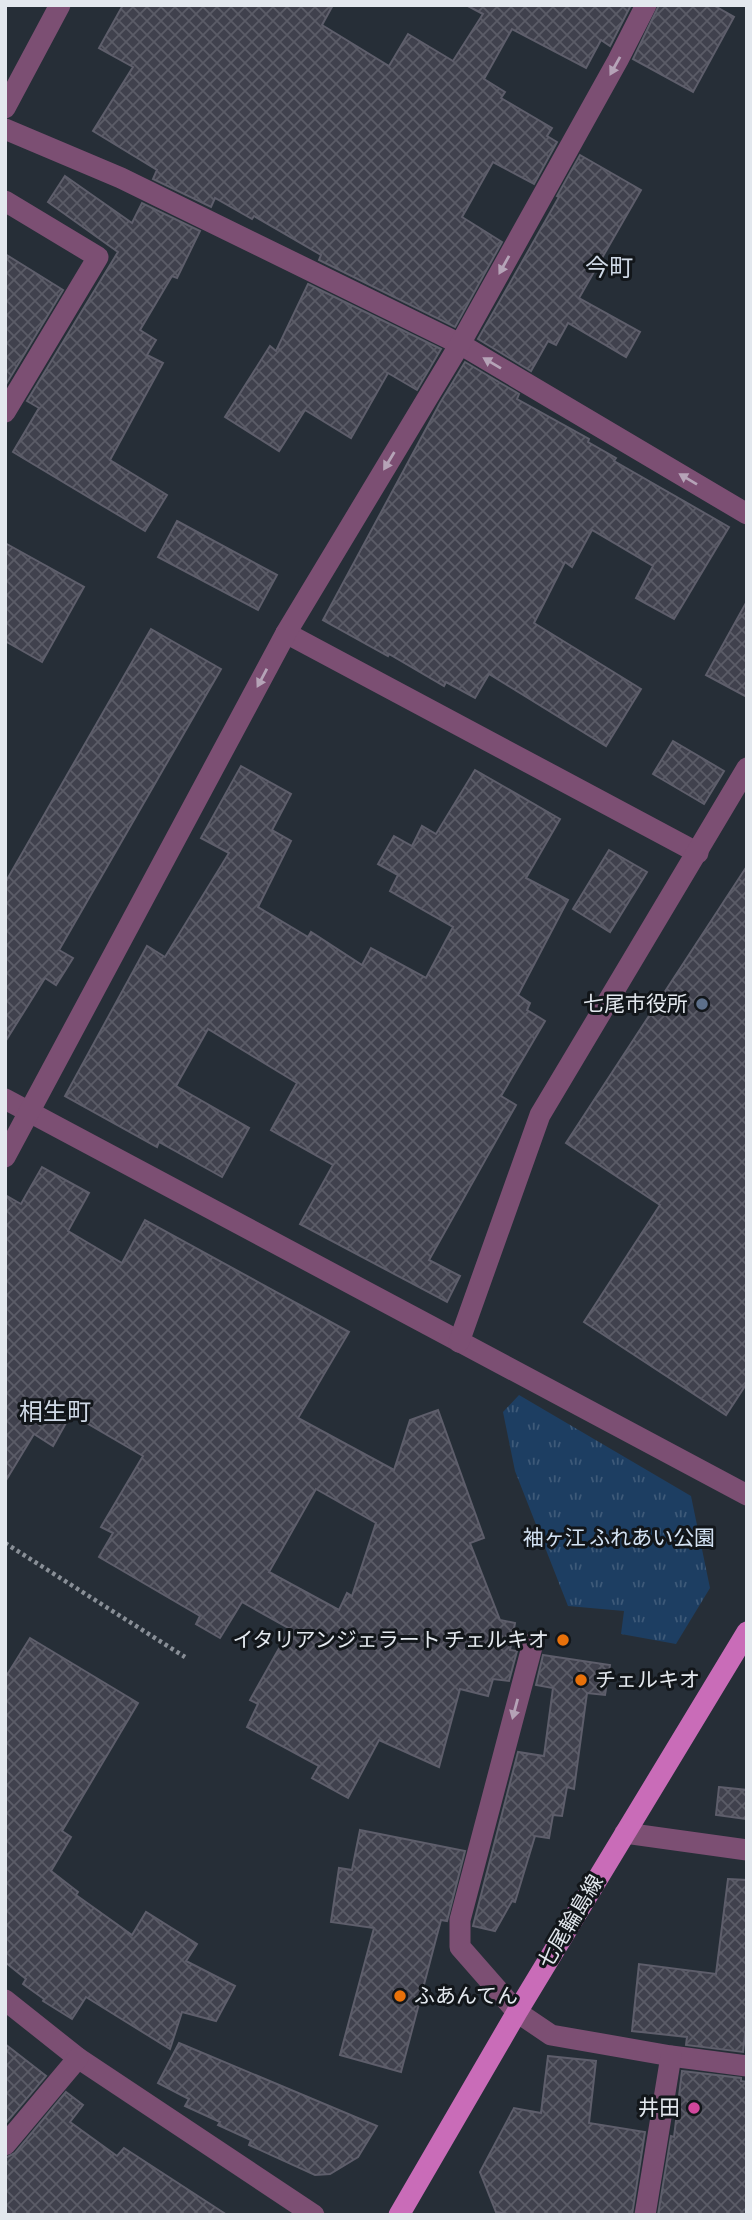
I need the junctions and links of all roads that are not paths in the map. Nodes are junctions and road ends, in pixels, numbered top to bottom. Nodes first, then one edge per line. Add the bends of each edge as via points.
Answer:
1 (60, 5) edge
2 (646, 5) edge
3 (5, 108) edge
4 (5, 129) edge
5 (5, 201) edge
6 (460, 344) junction
7 (5, 412) edge
8 (747, 514) edge
9 (286, 633) junction
10 (747, 768) edge
11 (698, 853) junction
12 (5, 1099) edge
13 (30, 1114) junction
14 (5, 1157) edge
15 (459, 1342) junction
16 (747, 1494) edge
17 (747, 1632) edge
18 (533, 1643) dead end
19 (625, 1833) junction
20 (747, 1850) edge
21 (5, 2000) edge
22 (516, 2012) junction
23 (671, 2056) junction
24 (78, 2058) junction
25 (747, 2066) edge
26 (5, 2145) edge
27 (314, 2215) edge
28 (399, 2215) edge
29 (645, 2215) edge

1 - 3 street
2 -> 6 street
4 - 6 street via 121,178
5 - 7 street via 98,257
8 -> 6 street
6 -> 9 street
9 - 11 street
9 -> 13 street
10 - 11 street
11 - 15 street via 540,1115
12 - 13 street
13 - 14 street
13 - 15 street
15 - 16 street
17 - 19 main road, 七尾輪島線
18 -> 22 street via 460,1920 460,1947
19 - 20 street
19 - 22 main road, 七尾輪島線
21 - 24 street
22 - 23 street via 551,2035
22 - 28 main road, 七尾輪島線
23 - 25 street
23 - 29 street
24 - 26 street
24 - 27 street

